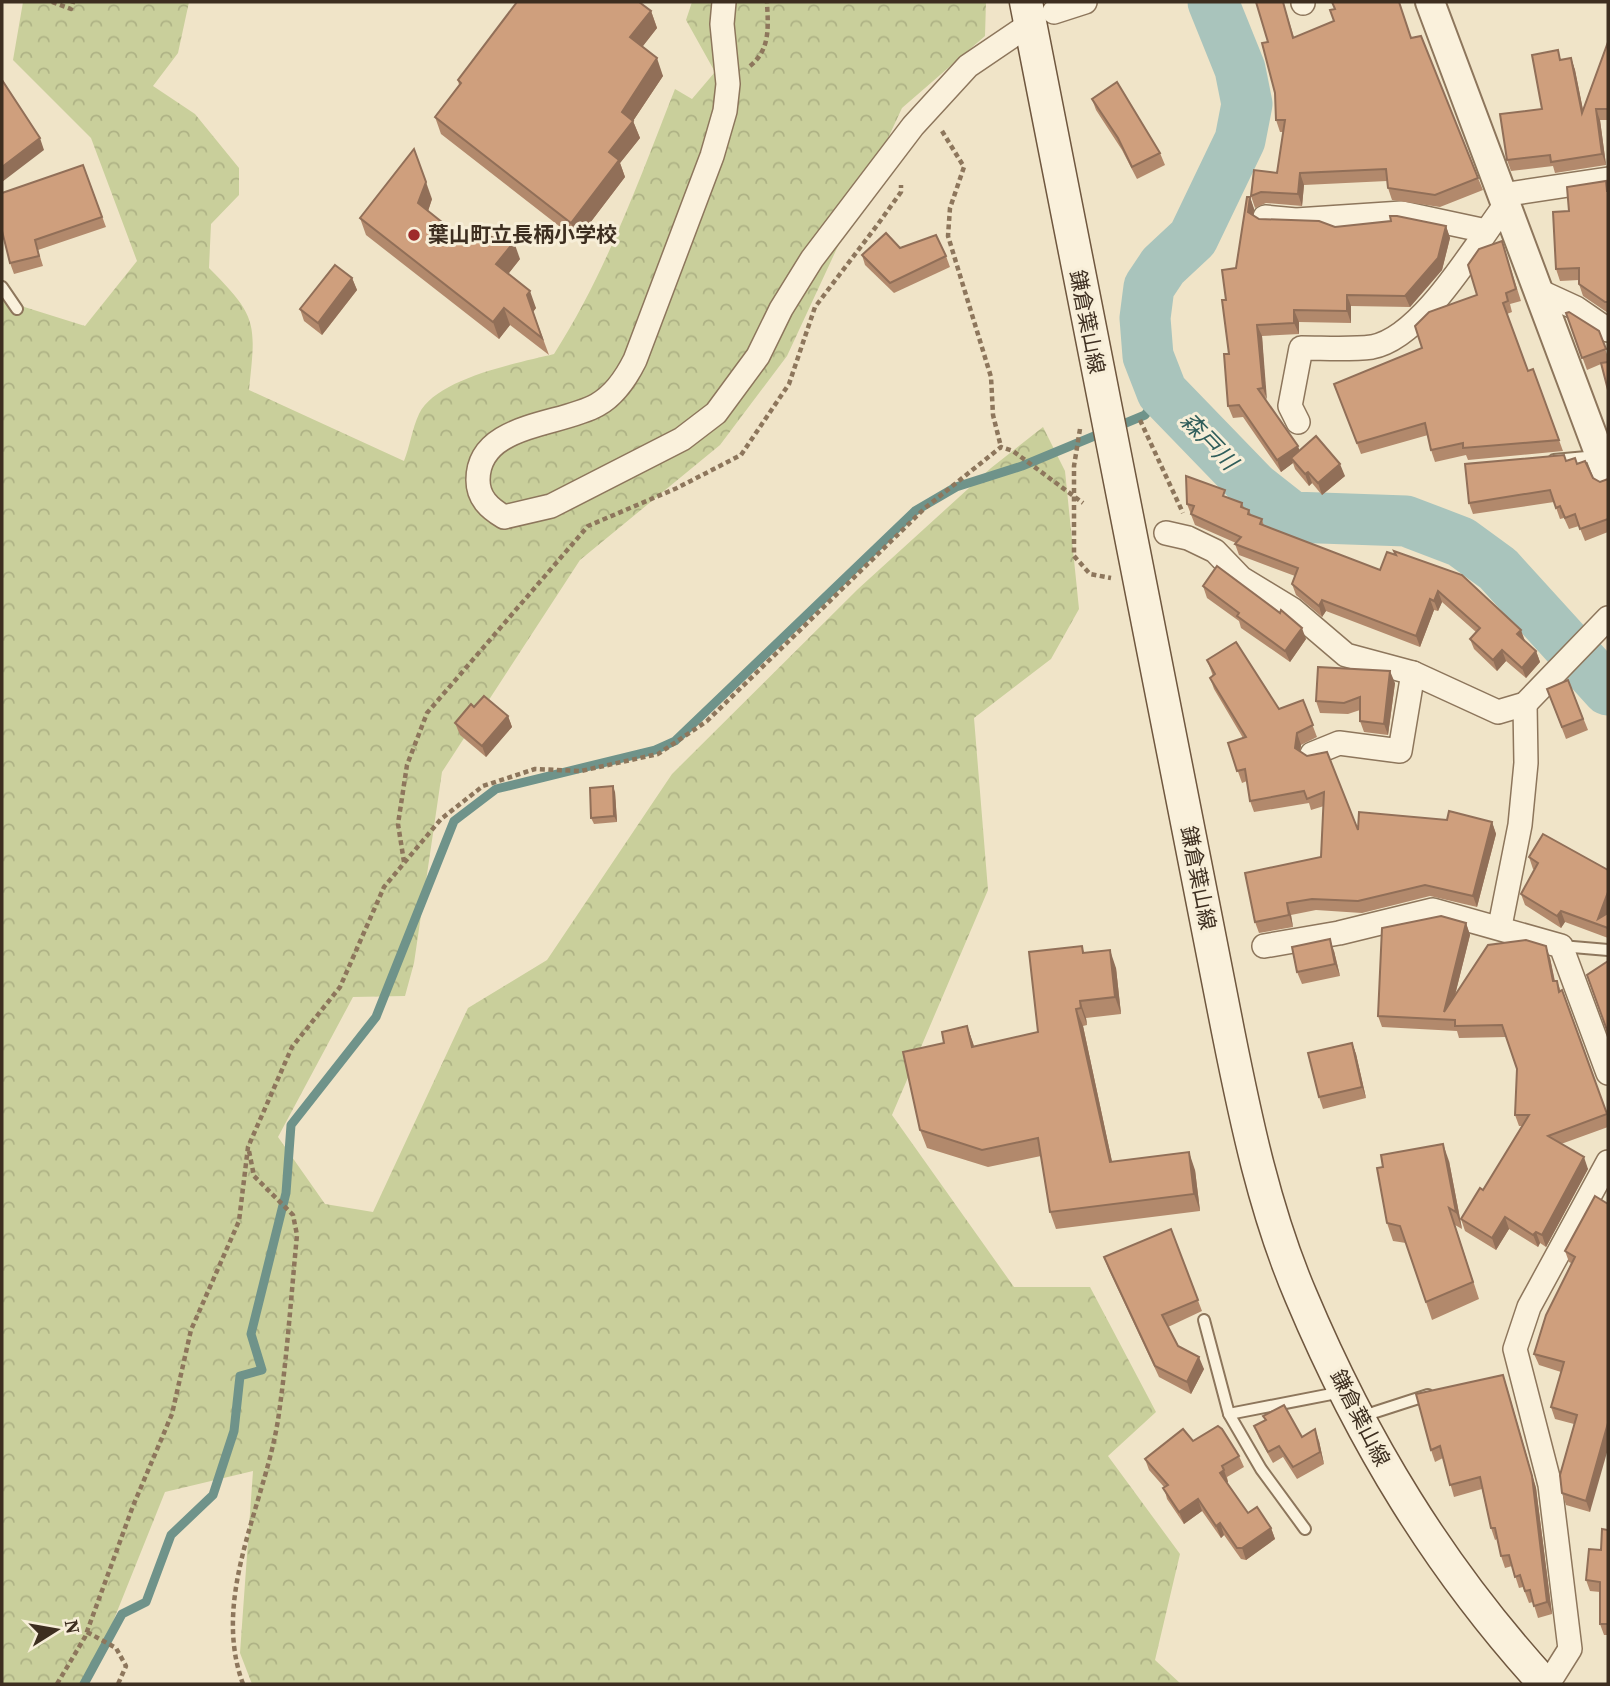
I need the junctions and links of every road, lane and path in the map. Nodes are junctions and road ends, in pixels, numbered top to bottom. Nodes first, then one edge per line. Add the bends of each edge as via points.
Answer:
1 (52, 2) edge
2 (73, 2) edge
3 (724, 2) edge
4 (767, 2) edge
5 (1085, 2) edge
6 (1430, 2) edge
7 (1037, 12) edge
8 (728, 84) junction
9 (936, 102) junction
10 (903, 139) junction
11 (1608, 179) edge
12 (1504, 200) junction
13 (1265, 217) edge
14 (1486, 231) junction
15 (2, 287) edge
16 (1539, 291) junction
17 (17, 309) dead end
18 (1608, 330) edge
19 (1135, 409) dead end
20 (1298, 422) dead end
21 (1082, 425) dead end
22 (1000, 447) junction
23 (1545, 461) edge
24 (1604, 466) edge
25 (1075, 497) junction
26 (1083, 503) dead end
27 (1177, 535) joint
28 (1112, 579) dead end
29 (1608, 618) edge
30 (1413, 673) junction
31 (1525, 704) junction
32 (1312, 754) edge
33 (404, 863) junction
34 (1500, 926) junction
35 (1264, 946) dead end
36 (1561, 946) junction
37 (1608, 950) edge
38 (1608, 1073) edge
39 (248, 1147) junction
40 (1608, 1163) edge
41 (1204, 1320) dead end
42 (1444, 1391) edge
43 (1351, 1405) junction
44 (1229, 1414) junction
45 (1304, 1529) dead end
46 (87, 1632) junction
47 (57, 1684) edge
48 (118, 1684) edge
49 (243, 1684) edge
50 (1547, 1684) edge

1 - 2 path via 71,9
3 - 8 street
4 - 8 path via 769,37 757,61
5 - 7 street
6 - 12 street
7 - 9 street via 968,66
7 - 43 main road, 鎌倉葉山線 via 1250,1136 1300,1295
8 - 10 street via 712,156 627,376 597,405 511,435 484,455 478,474 481,497 504,517 551,506 682,439 716,414 758,356 812,259
9 - 10 street
9 - 22 path via 944,137 964,167 950,208 948,236 991,377
10 - 33 path via 901,192 815,307 789,384 741,455 588,526 427,713 407,765 398,824
11 - 12 street
12 - 14 street
12 - 16 street
13 - 14 street via 1296,220 1402,213
14 - 20 street via 1421,319 1400,336 1373,346 1301,348 1290,406
15 - 17 lane
16 - 18 street
16 - 24 street
19 - 27 path via 1182,506
21 - 25 path via 1076,438
22 - 25 path via 1013,451
22 - 33 path via 925,508 707,721 658,754 581,771 535,769 483,786 441,819
23 - 24 lane
25 - 26 path
25 - 28 path via 1074,556 1090,574
27 - 30 street via 1215,551 1241,578 1292,609 1346,655
29 - 31 street
30 - 31 street via 1498,712
30 - 32 street via 1401,751 1339,743
31 - 34 street via 1520,825
33 - 39 path via 384,887 340,987 292,1047
34 - 35 street via 1433,910
34 - 36 street
36 - 37 lane
36 - 38 street
39 - 46 path via 239,1221 191,1330 172,1414
39 - 49 path via 254,1176 293,1215 297,1235 278,1422 242,1550 233,1656
40 - 50 street via 1529,1307 1515,1349 1515,1374 1549,1485 1570,1649
41 - 44 lane
42 - 43 lane
43 - 44 lane
43 - 50 main road, 鎌倉葉山線 via 1410,1511 1449,1569
44 - 45 lane
46 - 47 path
46 - 48 path via 116,1648 127,1666

